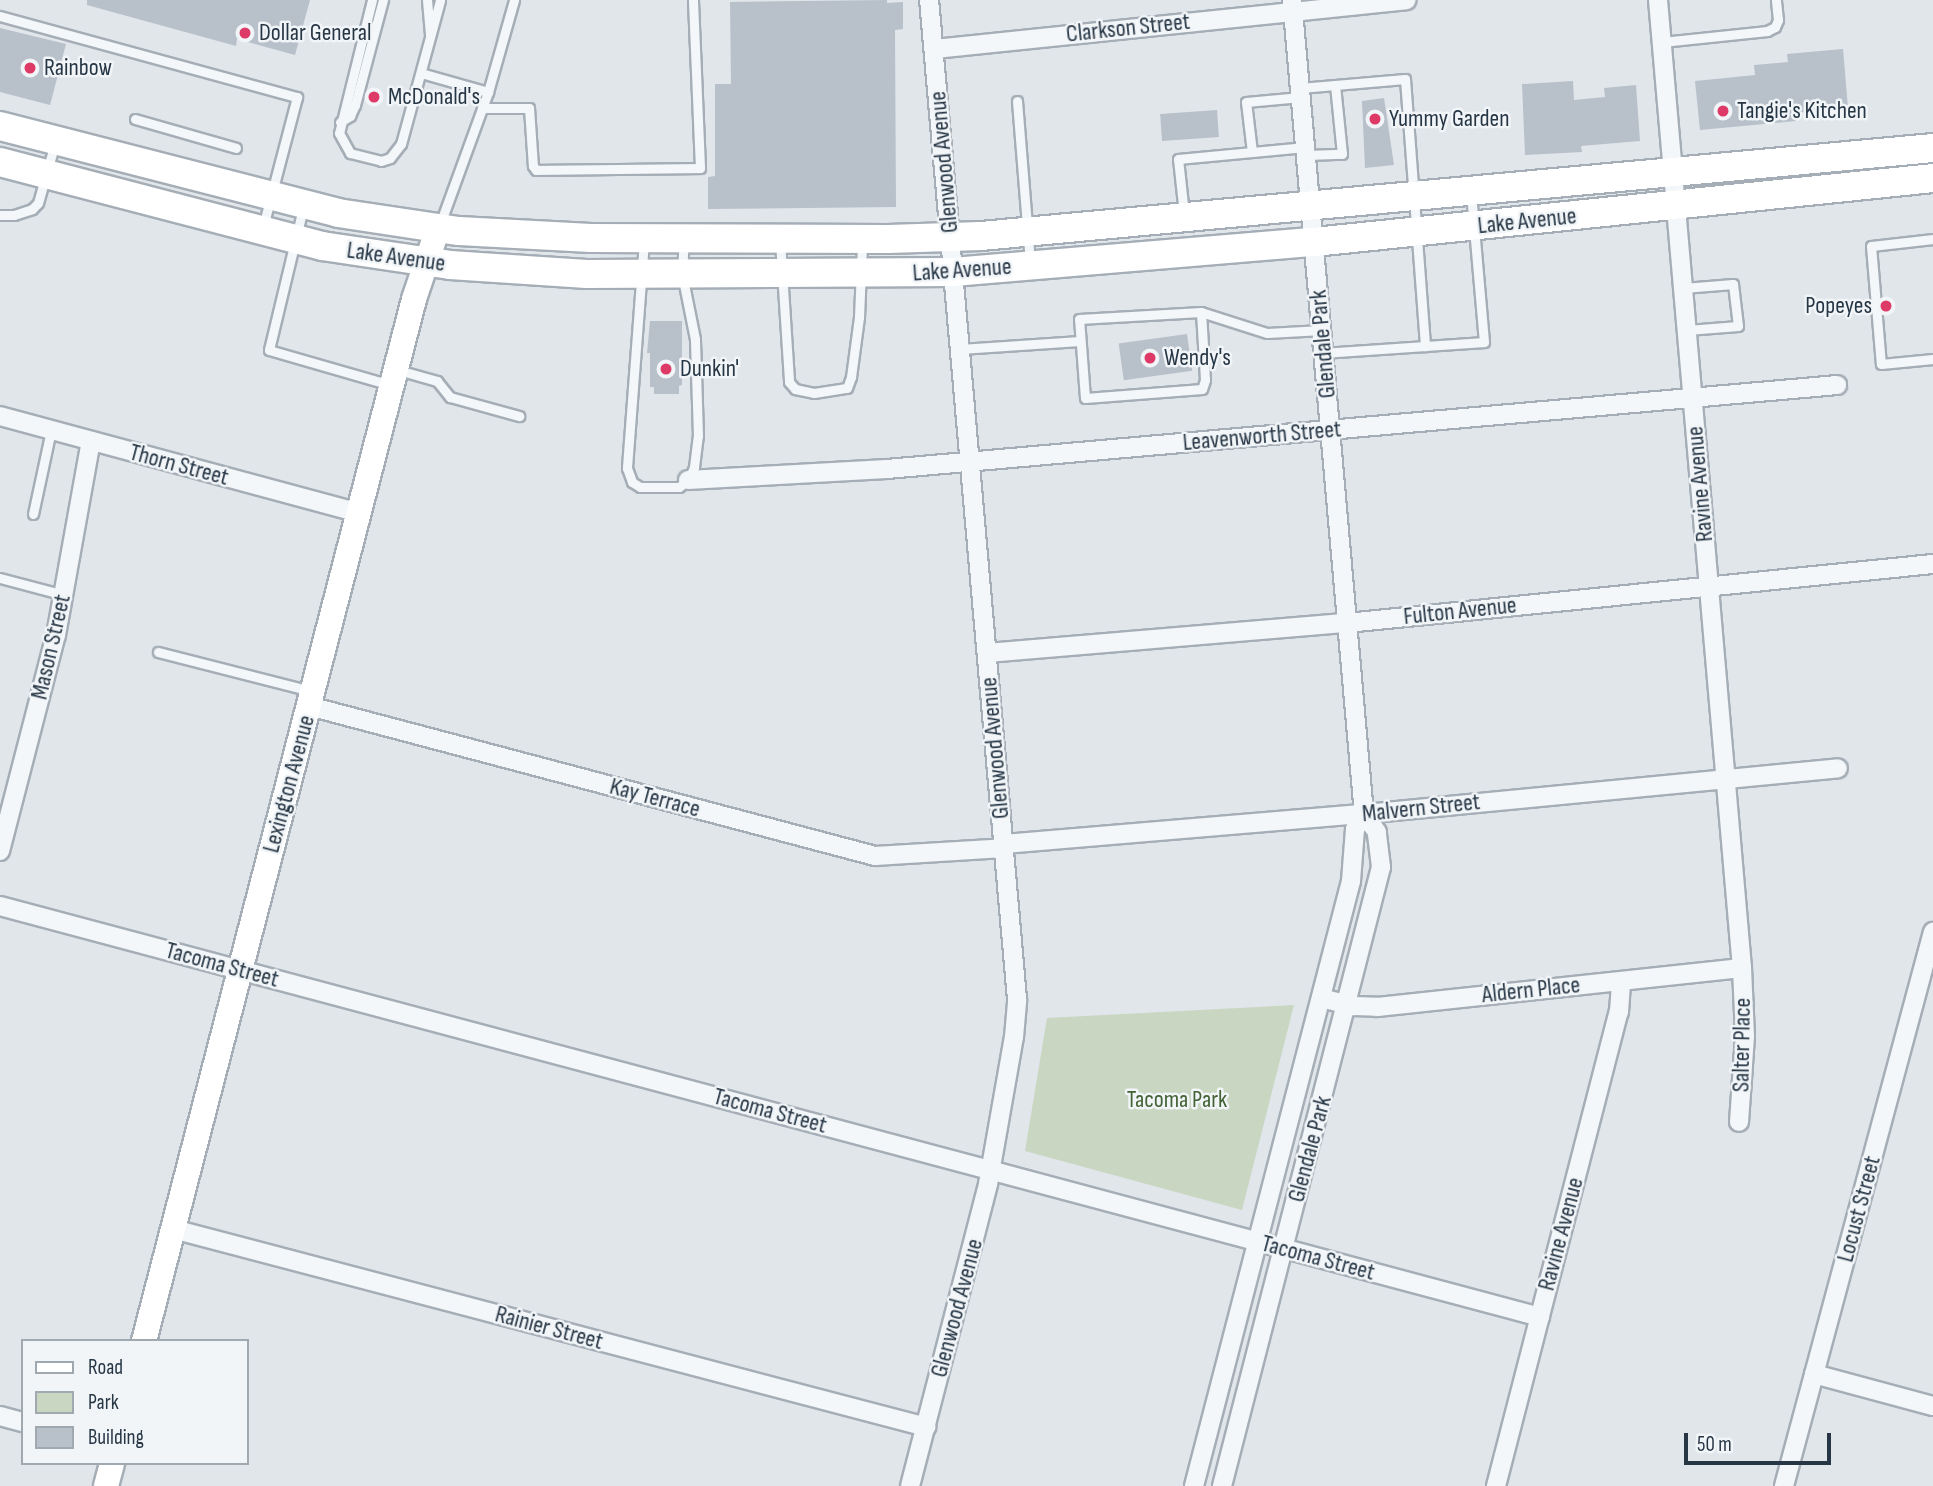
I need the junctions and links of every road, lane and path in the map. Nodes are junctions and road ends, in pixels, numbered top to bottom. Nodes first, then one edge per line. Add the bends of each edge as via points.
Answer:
1 (372, 0) edge
2 (383, 0) edge
3 (427, 0) edge
4 (440, 0) edge
5 (514, 0) edge
6 (694, 0) edge
7 (929, 0) edge
8 (1406, 0) edge
9 (1658, 0) edge
10 (1776, 0) edge
11 (1293, 5) edge
12 (0, 16) edge
13 (431, 36) junction
14 (1662, 42) junction
15 (933, 49) junction
16 (421, 73) junction
17 (1335, 85) junction
18 (488, 92) junction
19 (1300, 92) junction
20 (1017, 101) dead end
21 (482, 108) junction
22 (135, 119) dead end
23 (340, 122) junction
24 (0, 127) edge
25 (56, 141) junction
26 (236, 148) dead end
27 (1933, 148) edge
28 (1306, 151) junction
29 (1252, 152) junction
30 (0, 162) edge
31 (1673, 171) junction
32 (46, 175) junction
33 (1933, 178) edge
34 (1471, 191) junction
35 (1415, 197) junction
36 (270, 198) junction
37 (304, 206) junction
38 (1310, 206) junction
39 (1676, 206) junction
40 (0, 215) edge
41 (1185, 217) junction
42 (1474, 226) junction
43 (438, 228) junction
44 (261, 232) junction
45 (1027, 232) junction
46 (1415, 232) junction
47 (950, 238) junction
48 (644, 239) junction
49 (684, 239) junction
50 (780, 239) junction
51 (862, 239) junction
52 (1933, 239) edge
53 (294, 240) junction
54 (1314, 242) junction
55 (426, 262) junction
56 (1030, 266) junction
57 (953, 272) junction
58 (640, 274) junction
59 (682, 274) junction
60 (781, 274) junction
61 (861, 275) junction
62 (1683, 288) junction
63 (1201, 313) junction
64 (1322, 330) junction
65 (1687, 330) junction
66 (1080, 341) junction
67 (1425, 346) junction
68 (960, 349) junction
69 (1324, 353) junction
70 (1933, 359) edge
71 (394, 377) junction
72 (1837, 385) dead end
73 (1692, 396) junction
74 (0, 416) edge
75 (519, 416) dead end
76 (51, 430) junction
77 (1330, 430) junction
78 (91, 441) junction
79 (970, 460) junction
80 (688, 480) junction
81 (359, 513) junction
82 (33, 514) dead end
83 (1933, 564) edge
84 (0, 579) edge
85 (1709, 586) junction
86 (64, 595) junction
87 (1347, 623) junction
88 (158, 652) dead end
89 (987, 653) junction
90 (311, 699) junction
91 (1838, 768) dead end
92 (1725, 778) junction
93 (1364, 814) junction
94 (1004, 846) junction
95 (0, 851) edge
96 (0, 906) edge
97 (1933, 932) edge
98 (1742, 968) junction
99 (240, 970) junction
100 (1620, 981) junction
101 (1321, 998) junction
102 (1347, 1005) junction
103 (1739, 1122) dead end
104 (991, 1170) junction
105 (173, 1229) junction
106 (1258, 1242) junction
107 (1284, 1249) junction
108 (1539, 1317) junction
109 (145, 1339) edge
110 (1814, 1374) junction
111 (1933, 1406) edge
112 (0, 1416) edge
113 (21, 1421) edge
114 (926, 1427) junction
115 (111, 1465) edge
116 (106, 1486) edge
117 (910, 1486) edge
118 (1194, 1486) edge
119 (1222, 1486) edge
120 (1496, 1486) edge
121 (1784, 1486) edge

1 - 23 lane
2 - 23 lane via 355,105
3 - 13 lane
4 - 13 lane
5 - 18 lane
6 - 21 lane via 700,167 536,170 529,108
7 - 15 street, Glenwood Avenue
8 - 11 street, Clarkson Street
9 - 14 street, Ravine Avenue
10 - 14 lane via 1778,20 1767,31
11 - 15 street, Clarkson Street
11 - 19 street, Glendale Park
12 - 36 lane via 297,97
13 - 16 lane
14 - 31 street, Ravine Avenue
15 - 47 street, Glenwood Avenue
16 - 18 lane
16 - 23 lane via 401,144 390,158 372,160 350,153 341,141
17 - 19 lane
17 - 28 lane via 1342,154
17 - 35 lane via 1405,79
18 - 21 lane
19 - 28 street, Glendale Park
19 - 29 lane via 1246,102
20 - 45 lane
21 - 43 lane
22 - 26 lane
24 - 25 main road, Lake Avenue
25 - 32 lane
25 - 36 main road, Lake Avenue
27 - 31 main road, Lake Avenue
28 - 29 lane
28 - 38 street, Glendale Park
29 - 41 lane via 1178,159
30 - 32 main road, Lake Avenue
31 - 34 main road, Lake Avenue
31 - 39 street, Ravine Avenue
32 - 40 lane via 32,209
32 - 44 main road, Lake Avenue
33 - 39 main road, Lake Avenue
34 - 35 main road, Lake Avenue
34 - 42 lane
35 - 38 main road, Lake Avenue
35 - 46 lane
36 - 37 main road, Lake Avenue
36 - 44 lane
37 - 43 main road, Lake Avenue
37 - 53 lane
38 - 41 main road, Lake Avenue
38 - 54 street, Glendale Park
39 - 42 main road, Lake Avenue
39 - 62 street, Ravine Avenue
41 - 45 main road, Lake Avenue
42 - 46 main road, Lake Avenue
42 - 67 lane via 1484,342
43 - 48 main road, Lake Avenue via 522,236
43 - 55 main road, Lexington Avenue
44 - 53 main road, Lake Avenue
45 - 47 main road, Lake Avenue
45 - 56 lane
46 - 54 main road, Lake Avenue
46 - 67 lane
47 - 51 main road, Lake Avenue
47 - 57 street, Glenwood Avenue
48 - 49 main road, Lake Avenue
48 - 58 lane
49 - 50 main road, Lake Avenue
49 - 59 lane
50 - 51 main road, Lake Avenue
50 - 60 lane
51 - 61 lane
52 - 70 lane via 1871,246 1881,364
53 - 55 main road, Lake Avenue
53 - 71 lane via 269,350
54 - 56 main road, Lake Avenue
54 - 64 street, Glendale Park
55 - 58 main road, Lake Avenue via 517,271
55 - 71 main road, Lexington Avenue
56 - 57 main road, Lake Avenue
57 - 61 main road, Lake Avenue
57 - 68 street, Glenwood Avenue
58 - 59 main road, Lake Avenue
58 - 80 lane via 628,476 640,487 679,487
59 - 60 main road, Lake Avenue
59 - 80 lane via 695,339 698,422 697,454
60 - 61 main road, Lake Avenue
60 - 61 lane via 789,382 795,390 814,393 848,388
62 - 65 street, Ravine Avenue
62 - 65 lane via 1733,284 1738,326
63 - 64 lane via 1267,332
63 - 66 lane via 1079,319
63 - 66 lane via 1202,389 1085,398
64 - 69 street, Glendale Park
65 - 73 street, Ravine Avenue
66 - 68 lane
67 - 69 lane
68 - 79 street, Glenwood Avenue
69 - 77 street, Glendale Park
71 - 75 lane via 437,381 450,397
71 - 81 main road, Lexington Avenue
72 - 73 street, Leavenworth Street
73 - 77 street, Leavenworth Street
73 - 85 street, Ravine Avenue
74 - 76 street, Thorn Street
76 - 78 street, Thorn Street
76 - 82 lane
77 - 79 street, Leavenworth Street
77 - 87 street, Glendale Park
78 - 81 street, Thorn Street
78 - 86 street, Mason Street
79 - 80 street, Leavenworth Street via 754,479
79 - 89 street, Glenwood Avenue
81 - 90 main road, Lexington Avenue
83 - 85 street, Fulton Avenue
84 - 86 lane
85 - 87 street, Fulton Avenue
85 - 92 street, Ravine Avenue
86 - 95 street, Mason Street
87 - 89 street, Fulton Avenue
87 - 93 street, Glendale Park
88 - 90 lane
89 - 94 street, Glenwood Avenue
90 - 94 street, Kay Terrace via 875,856
90 - 99 main road, Lexington Avenue
91 - 92 street, Malvern Street
92 - 93 street, Malvern Street
92 - 98 street, Ravine Avenue
93 - 94 street, Malvern Street
93 - 101 street, Glendale Park via 1354,829 1353,874
93 - 102 street, Glendale Park via 1377,832 1381,867
94 - 104 street, Glenwood Avenue via 1016,1012
96 - 99 street, Tacoma Street
97 - 110 street, Locust Street
98 - 100 street, Aldern Place
98 - 103 street, Salter Place via 1745,1036
99 - 104 street, Tacoma Street
99 - 105 main road, Lexington Avenue
100 - 102 street, Aldern Place via 1377,1007
100 - 108 street, Ravine Avenue via 1619,1012
101 - 102 street, Aldern Place
101 - 106 street, Glendale Park
102 - 107 street, Glendale Park
104 - 106 street, Tacoma Street
104 - 114 street, Glenwood Avenue
105 - 109 main road, Lexington Avenue
105 - 114 street, Rainier Street
106 - 107 street, Tacoma Street
106 - 118 street, Glendale Park
107 - 108 street, Tacoma Street
107 - 119 street, Glendale Park
108 - 120 street, Ravine Avenue
110 - 111 street
110 - 121 street, Locust Street
112 - 113 street
114 - 117 street, Glenwood Avenue
115 - 116 main road

